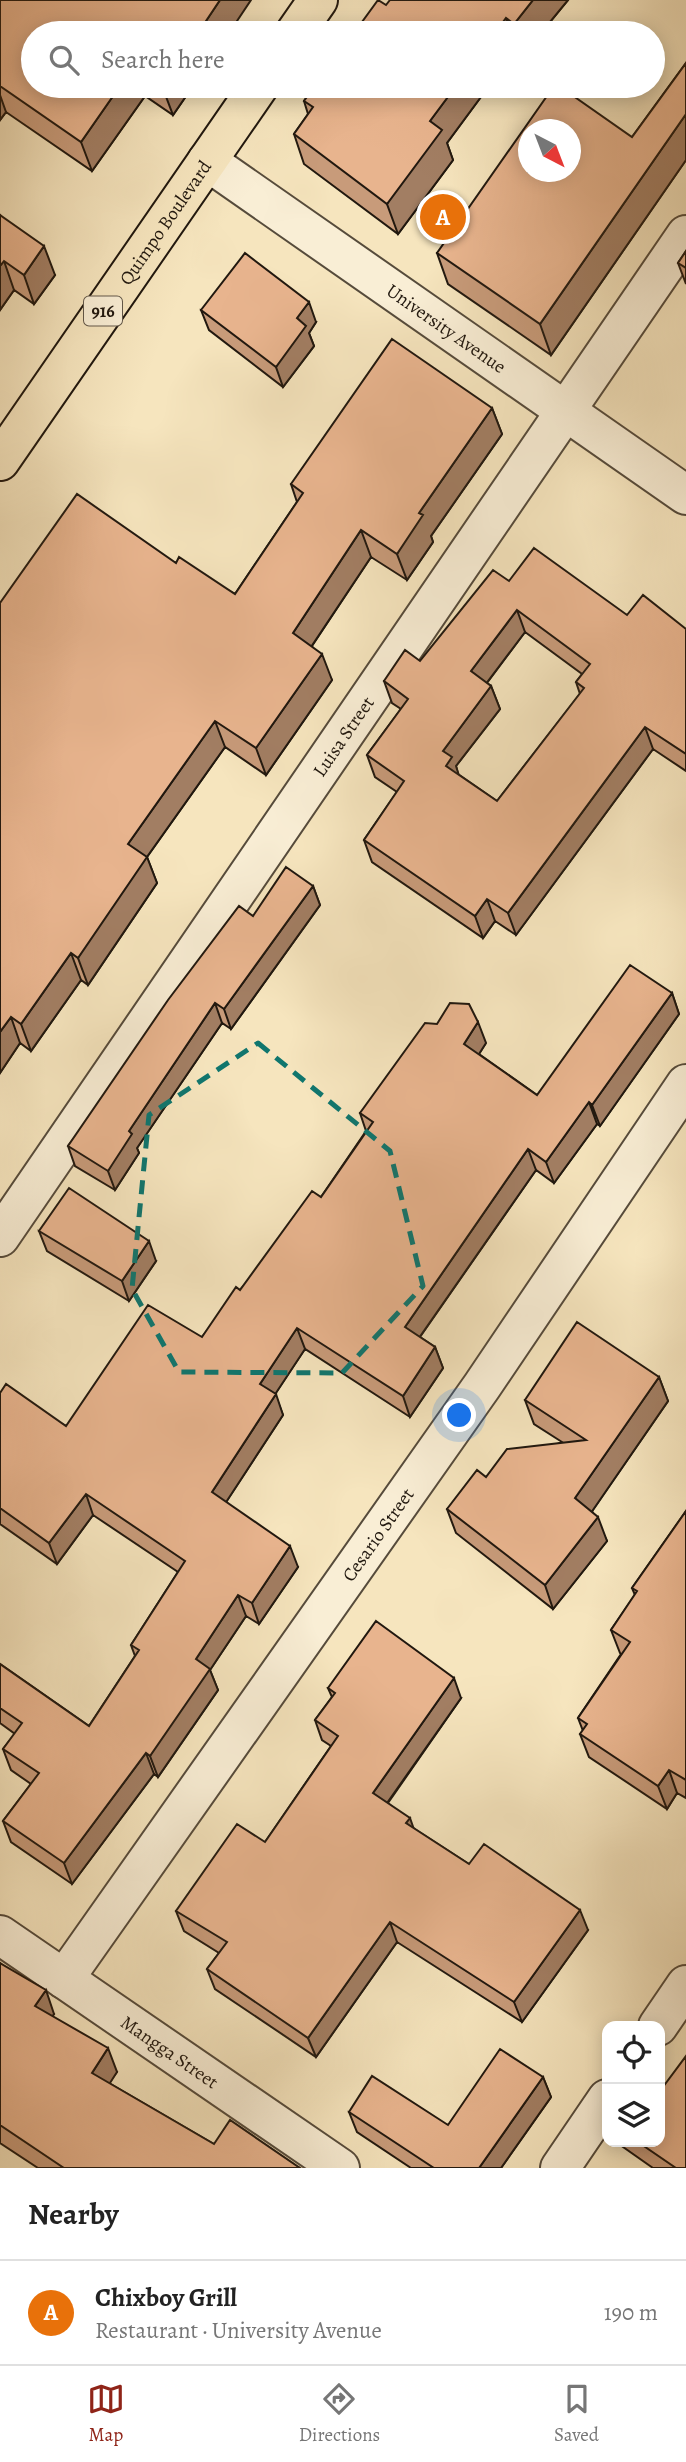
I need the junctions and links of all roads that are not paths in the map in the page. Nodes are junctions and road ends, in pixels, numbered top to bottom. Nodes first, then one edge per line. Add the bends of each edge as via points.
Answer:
1 (318, 0) edge
2 (303, 21) edge
3 (251, 98) edge
4 (207, 161) junction
5 (686, 235) edge
6 (565, 411) junction
7 (0, 461) edge
8 (686, 495) edge
9 (686, 1084) edge
10 (0, 1237) edge
11 (0, 1935) edge
12 (64, 1979) junction
13 (686, 1985) edge
14 (661, 2021) edge
15 (602, 2106) edge
16 (340, 2168) edge
17 (560, 2168) edge

1 - 2 main road
3 - 4 main road, Quimpo Boulevard / 916
4 - 6 street, University Avenue
4 - 7 main road, Quimpo Boulevard / 916
5 - 6 street, Luisa Street
6 - 8 street, University Avenue
6 - 10 street, Luisa Street
9 - 12 street, Cesario Street via 482,1386
11 - 12 street, Mangga Street
12 - 16 street, Mangga Street
13 - 14 street
15 - 17 street

